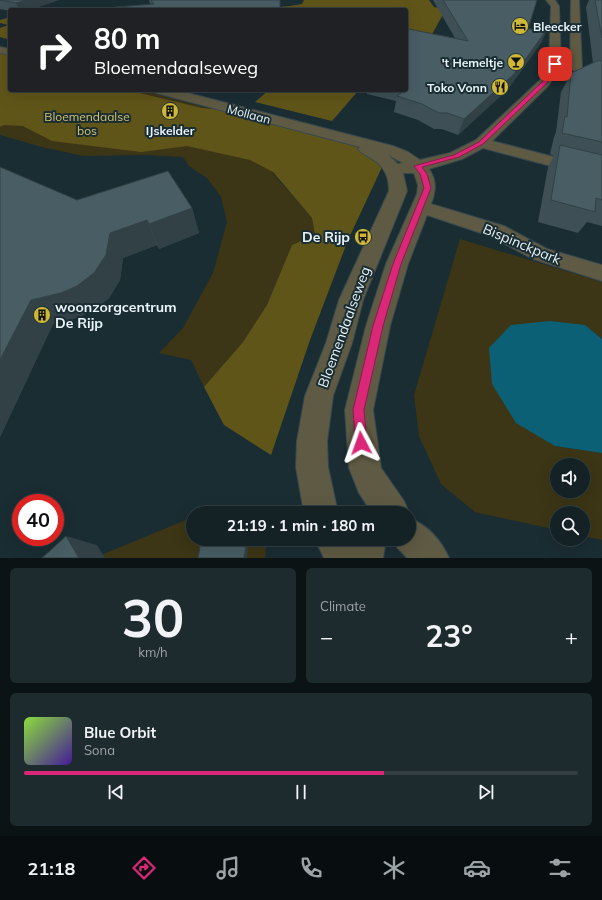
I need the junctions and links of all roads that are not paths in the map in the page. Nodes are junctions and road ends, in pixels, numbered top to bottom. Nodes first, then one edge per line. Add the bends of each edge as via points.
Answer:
1 (550, 0) edge
2 (577, 2) edge
3 (555, 64) junction
4 (168, 92) edge
5 (337, 138) junction
6 (481, 143) junction
7 (406, 168) junction
8 (602, 172) edge
9 (420, 207) junction
10 (602, 273) edge
11 (320, 506) edge
12 (382, 506) edge
13 (416, 543) edge
14 (336, 546) edge
15 (368, 546) edge
16 (343, 558) edge
17 (366, 558) edge
18 (430, 558) edge

1 - 3 street via 555,6
2 - 3 street via 582,69
3 - 6 street via 545,82
4 - 5 street, Mollaan
5 - 7 street, Mollaan
5 - 7 street, Mollaan via 400,154
6 - 7 street via 456,156
6 - 8 street via 585,170
7 - 9 street, Bloemendaalseweg via 423,174 427,188
7 - 11 street, Bloemendaalseweg via 397,174 398,191 351,300 339,343 319,396 312,467
9 - 10 street, Bispinckpark via 497,231 540,254
9 - 12 street, Bloemendaalseweg via 397,264 378,326 359,410 365,468
13 - 18 street
14 - 16 street
15 - 17 street

